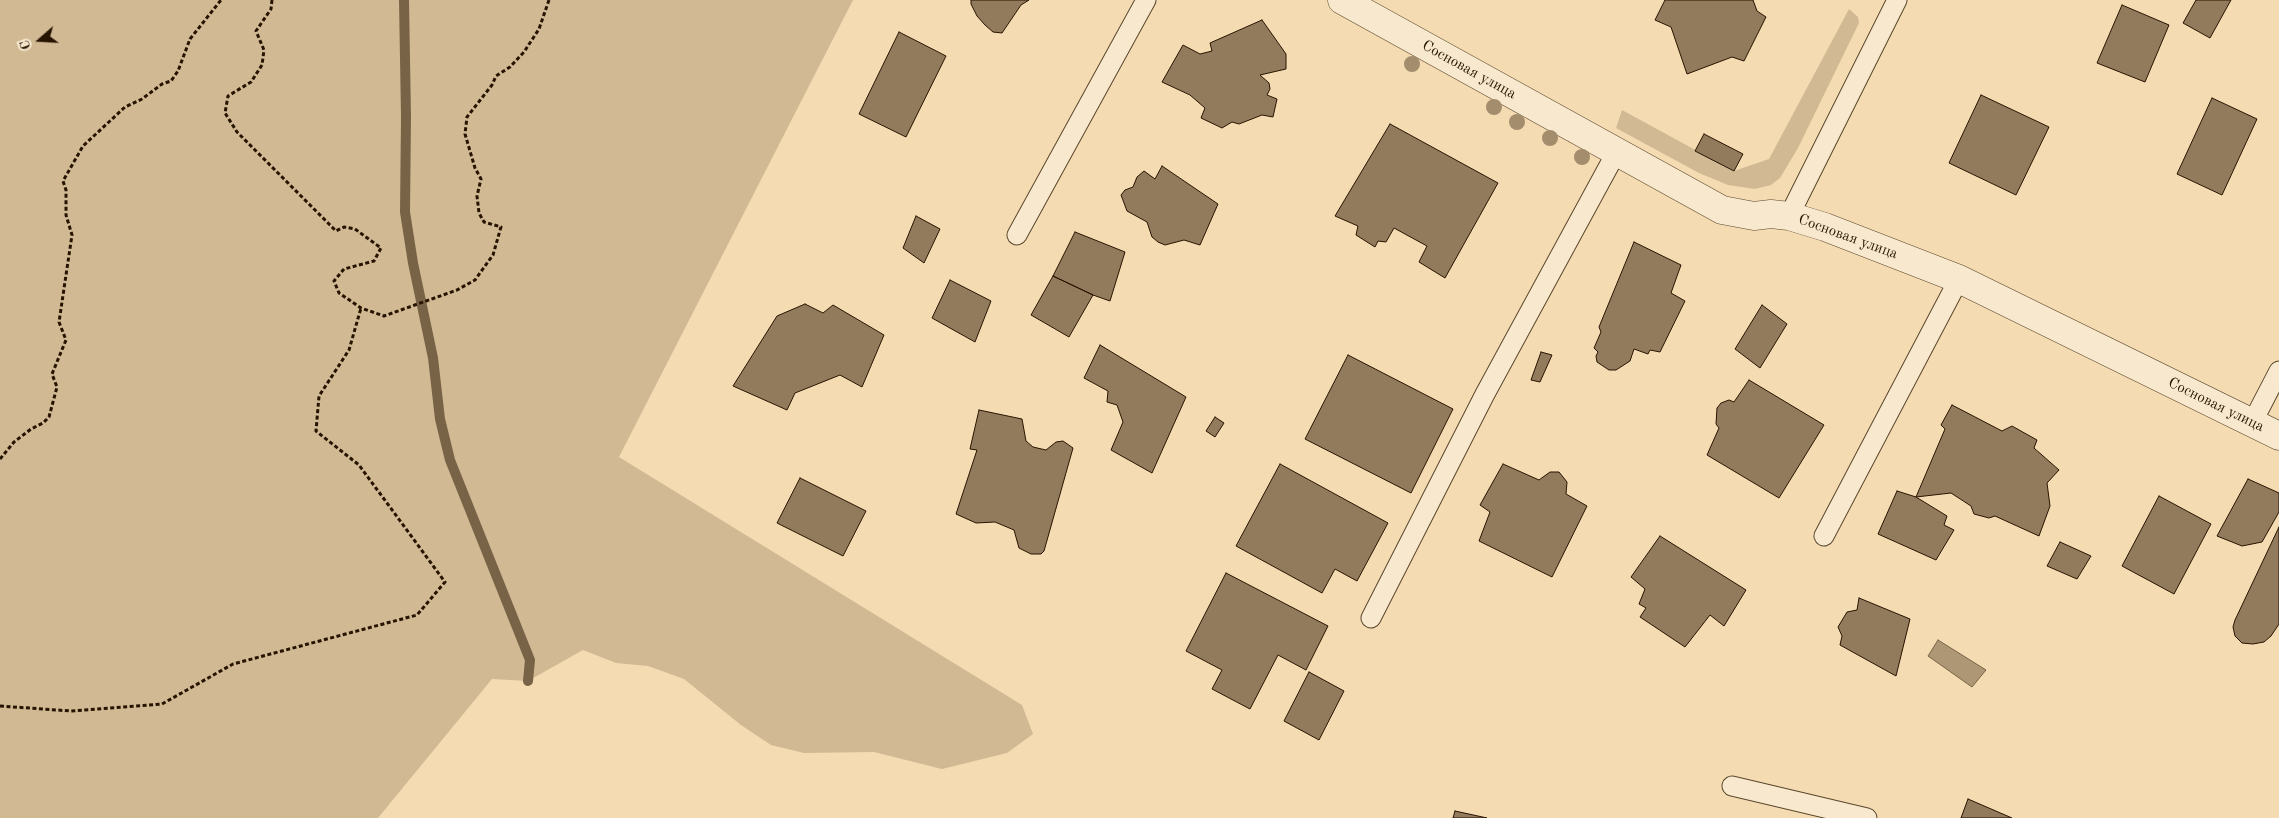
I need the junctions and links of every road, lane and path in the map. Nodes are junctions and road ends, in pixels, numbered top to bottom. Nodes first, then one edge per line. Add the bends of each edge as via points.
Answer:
1 (221, 0) edge
2 (272, 0) edge
3 (549, 0) edge
4 (1146, 0) edge
5 (1342, 0) edge
6 (1897, 0) edge
7 (1617, 151) junction
8 (1789, 216) junction
9 (1017, 235) dead end
10 (1958, 279) junction
11 (362, 308) junction
12 (2279, 371) edge
13 (2252, 422) junction
14 (2279, 436) edge
15 (0, 459) edge
16 (1824, 536) dead end
17 (1371, 618) dead end
18 (0, 706) edge
19 (1732, 786) dead end
20 (1867, 818) edge

1 - 15 path via 190,39 171,81 125,107 83,146 63,181 66,215 72,235 58,322 66,340 52,374 57,387 44,424 14,442
2 - 11 path via 271,9 256,31 264,50 262,64 251,82 228,96 225,113 237,132 336,231 344,227 355,229 380,248 374,261 344,269 334,281 339,293
3 - 11 path via 539,29 524,52 510,68 496,76 467,117 465,134 474,168 481,179 477,196 479,213 484,222 501,227 493,255 475,280 457,290 384,316
4 - 9 lane
5 - 7 street, Сосновая улица
6 - 8 lane
7 - 8 street, Сосновая улица via 1722,210 1754,216
7 - 17 lane via 1485,394
8 - 10 street, Сосновая улица
10 - 13 street, Сосновая улица
10 - 16 lane
11 - 18 path via 349,350 319,396 316,431 359,465 445,582 417,615 233,664 162,704 71,711
12 - 13 lane
13 - 14 street, Сосновая улица
19 - 20 lane

